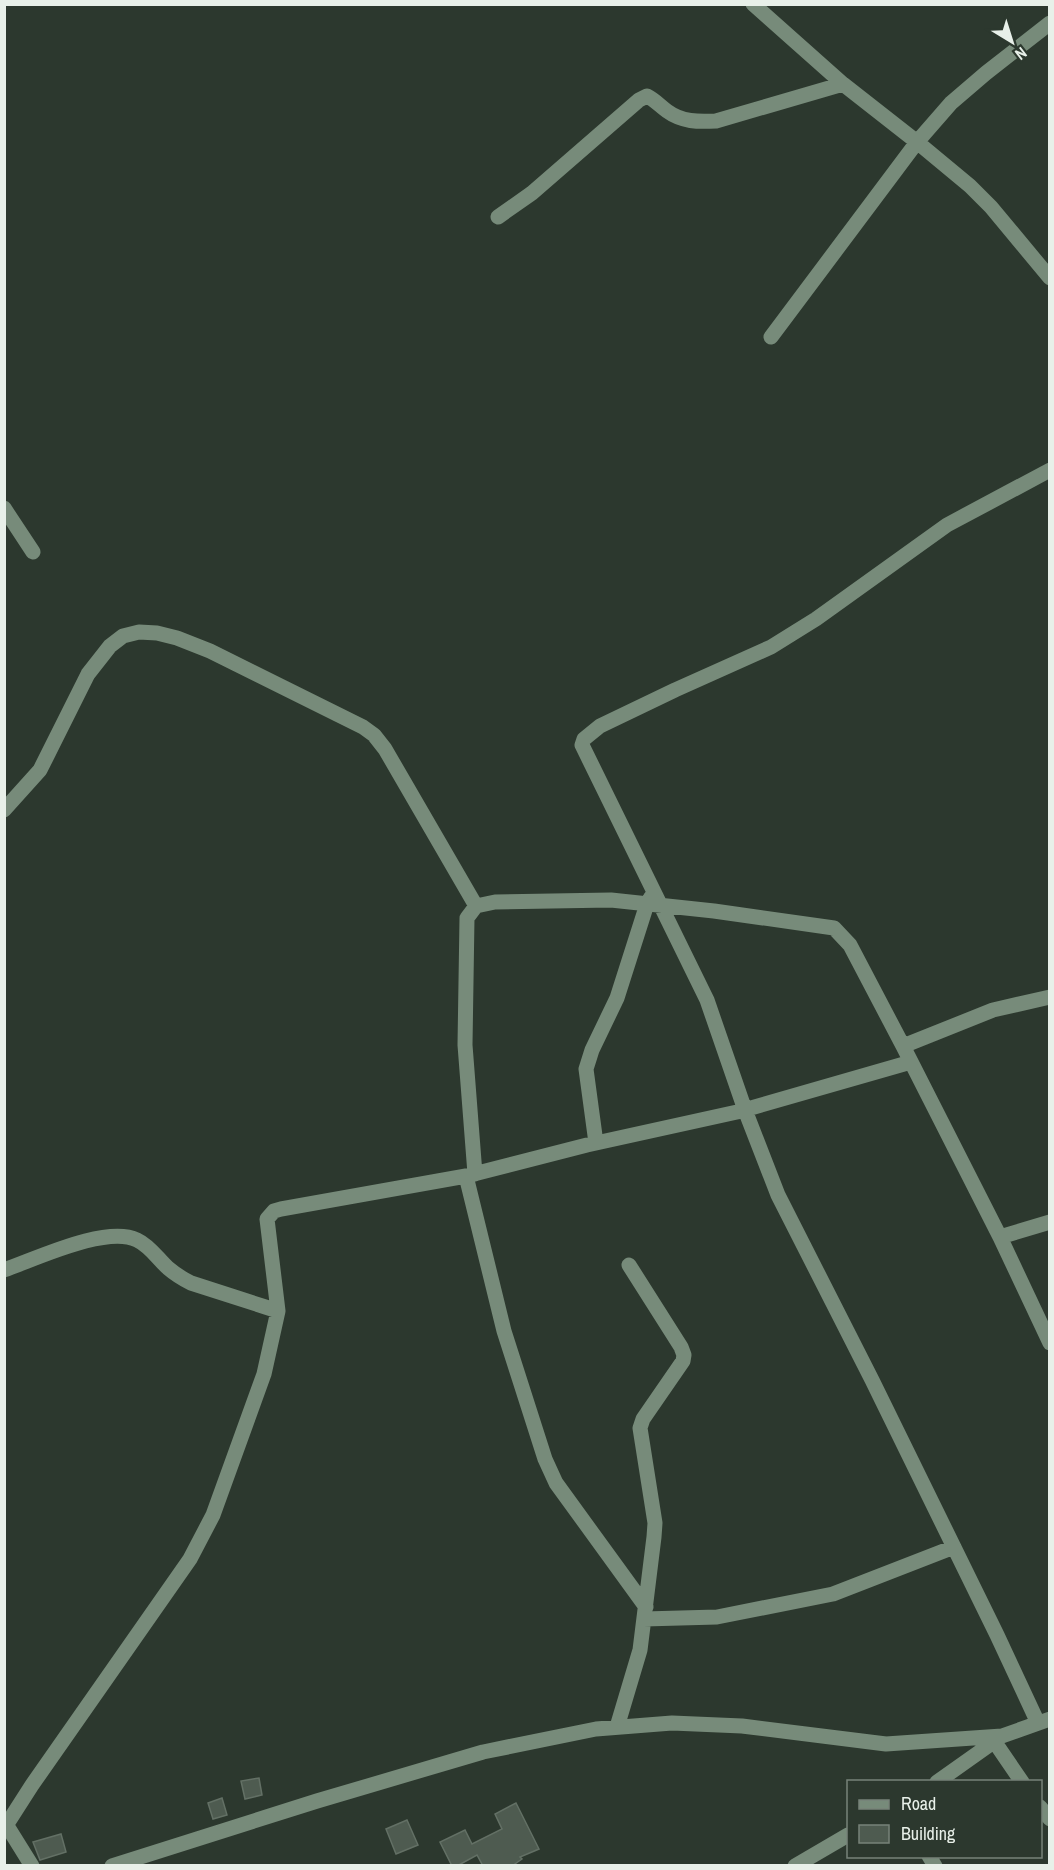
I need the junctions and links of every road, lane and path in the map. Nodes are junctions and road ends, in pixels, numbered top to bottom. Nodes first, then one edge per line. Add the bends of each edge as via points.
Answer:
1 (753, 4) edge
2 (1050, 24) edge
3 (843, 84) junction
4 (917, 142) junction
5 (498, 217) dead end
6 (1050, 278) edge
7 (771, 337) dead end
8 (1050, 470) edge
9 (4, 508) edge
10 (33, 552) dead end
11 (4, 810) edge
12 (654, 900) junction
13 (476, 906) junction
14 (1050, 997) edge
15 (903, 1046) junction
16 (911, 1062) junction
17 (745, 1110) junction
18 (596, 1143) junction
19 (470, 1175) junction
20 (1050, 1222) edge
21 (1000, 1237) junction
22 (629, 1265) dead end
23 (4, 1270) edge
24 (278, 1311) junction
25 (1050, 1343) edge
26 (954, 1547) junction
27 (645, 1612) junction
28 (1044, 1721) edge
29 (617, 1727) junction
30 (998, 1738) junction
31 (940, 1780) edge
32 (1021, 1780) edge
33 (6, 1823) edge
34 (847, 1836) edge
35 (32, 1866) edge
36 (112, 1866) edge
37 (795, 1866) edge

1 - 3 street
2 - 4 street via 951,103
3 - 4 street
3 - 5 street via 716,121 700,122 668,112 647,96
4 - 6 street via 991,207
4 - 7 street
8 - 12 street via 947,525 771,647 600,726 584,739 584,750
9 - 10 street
11 - 13 street via 40,770 88,674 110,646 123,636 157,633 210,651 374,735
12 - 13 street via 495,902
12 - 15 street via 834,928 850,945
12 - 17 street via 707,1000
12 - 18 street via 585,1069
13 - 19 street via 467,918 465,1044
14 - 15 street via 993,1010
15 - 16 street
16 - 17 street
16 - 21 street
17 - 18 street
17 - 26 street via 778,1195
18 - 19 street
19 - 24 street via 270,1214 267,1219
19 - 27 street via 504,1331 545,1459 556,1483
20 - 21 street
21 - 25 street
22 - 27 street via 684,1355 640,1428 655,1522
23 - 24 street via 75,1244 124,1236 148,1247 192,1283
24 - 33 street via 264,1374 213,1515 190,1559
26 - 27 street via 833,1594 717,1617
26 - 28 street
27 - 29 street via 640,1650
28 - 30 street
29 - 30 street via 672,1723 742,1726 886,1744
29 - 36 street via 483,1752
30 - 31 street
30 - 32 street
33 - 35 street
34 - 37 street

